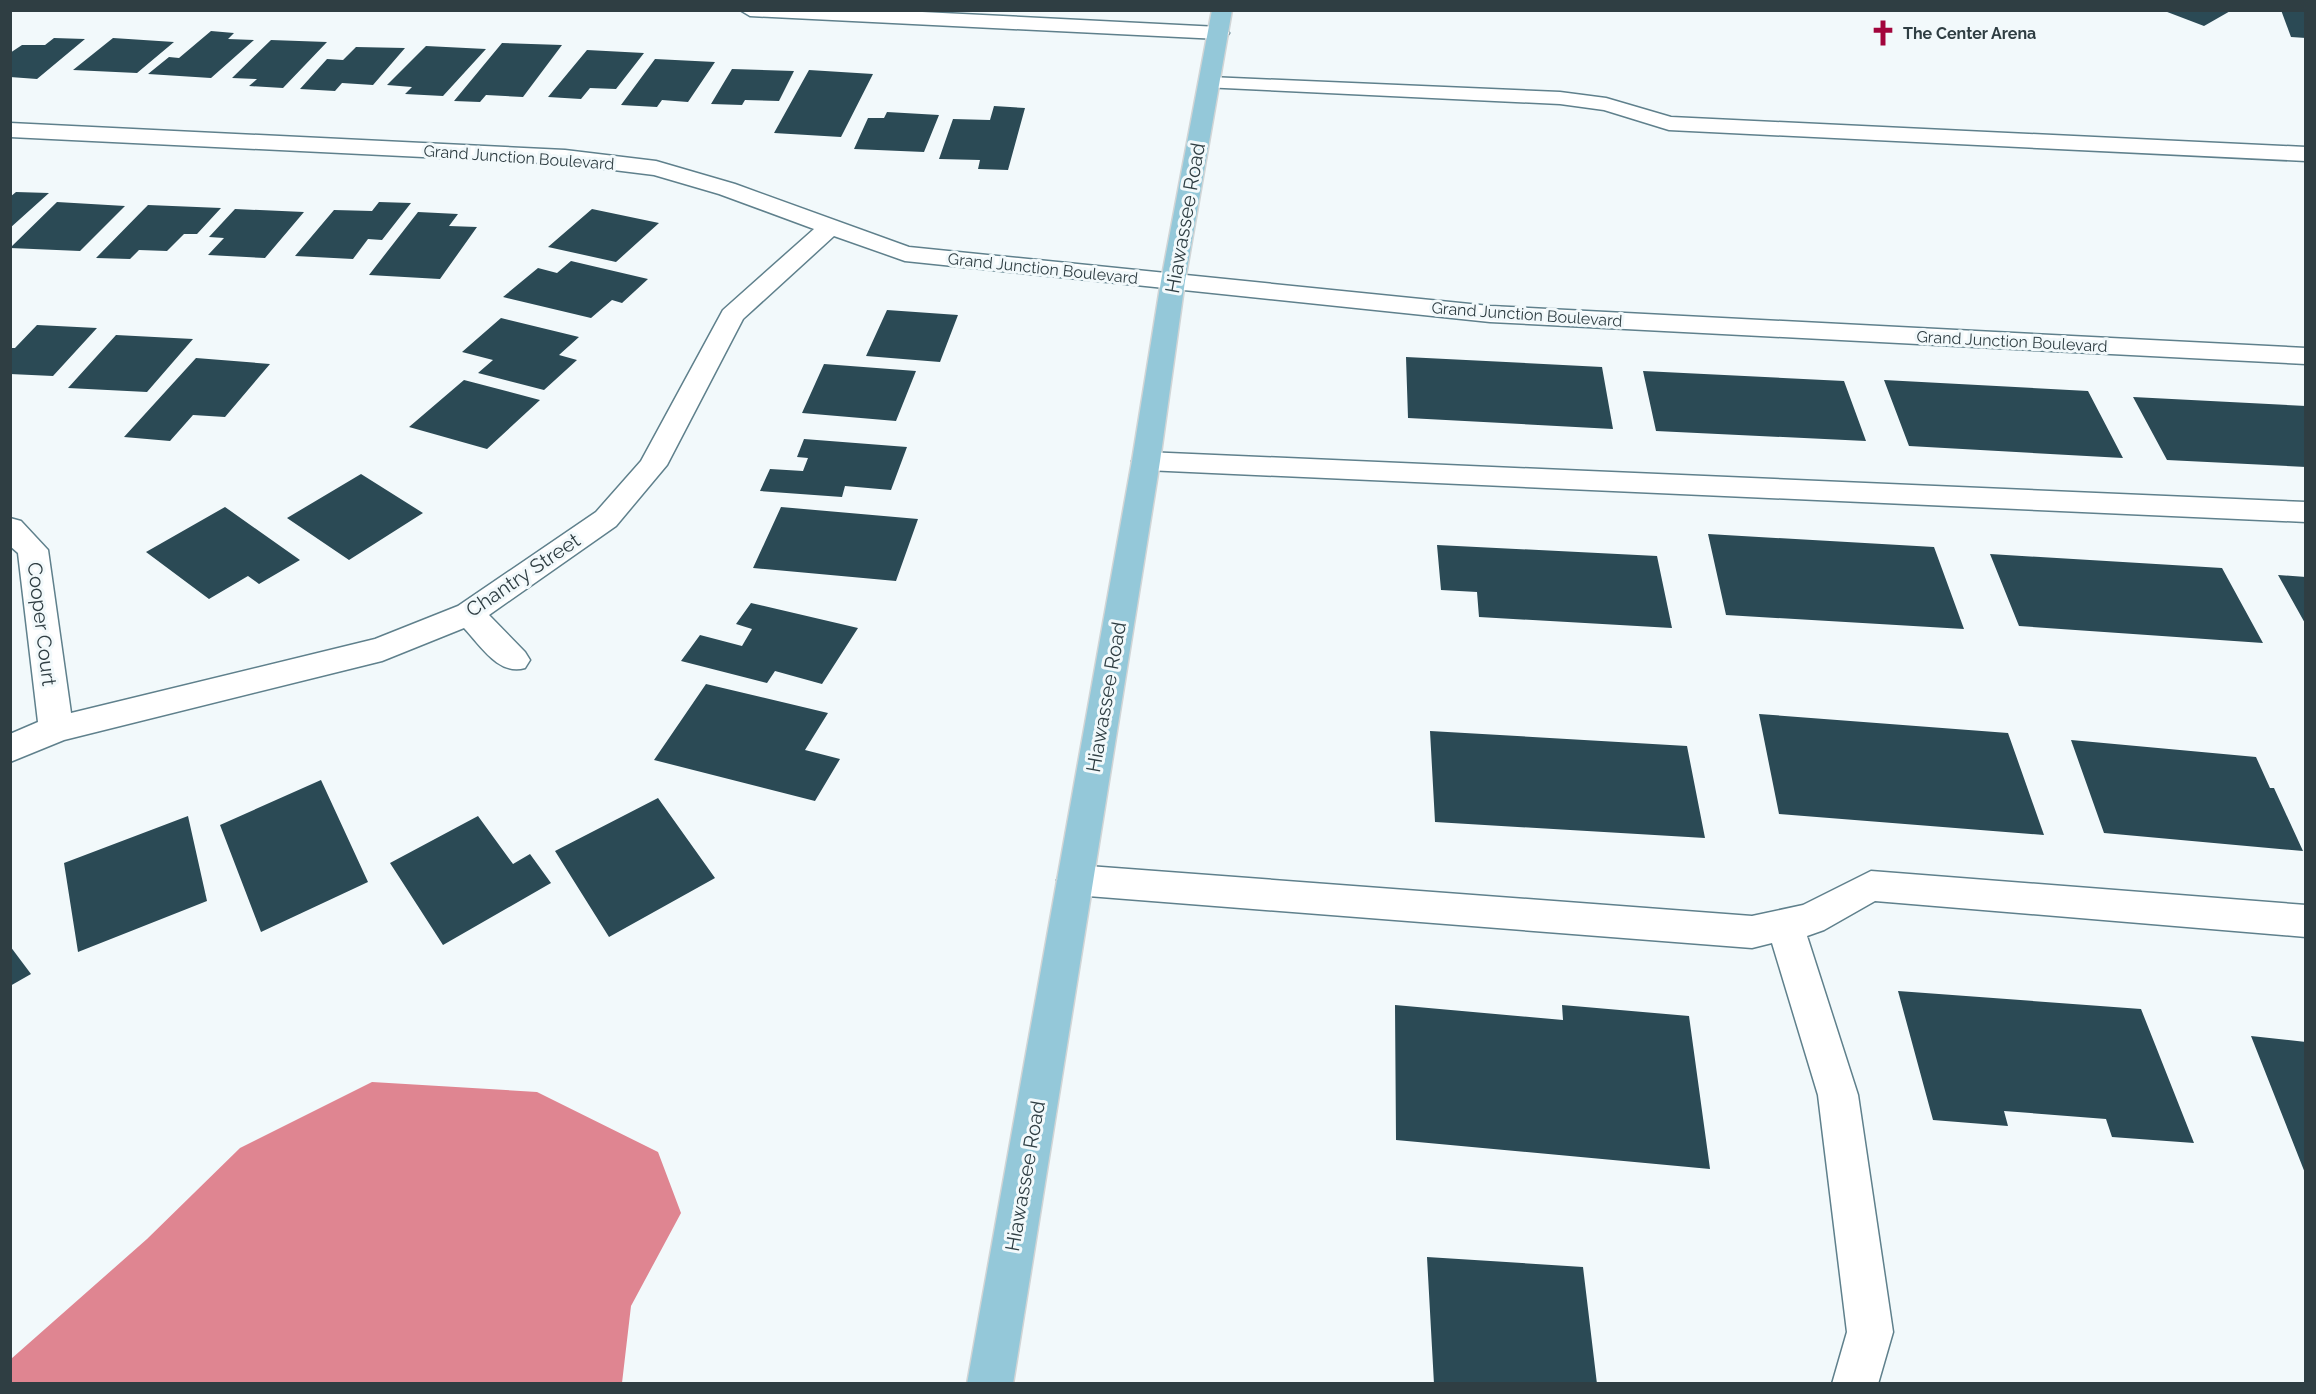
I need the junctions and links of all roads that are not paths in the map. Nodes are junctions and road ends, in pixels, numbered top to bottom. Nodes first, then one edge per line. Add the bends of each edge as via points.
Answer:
1 (750, 10) edge
2 (1220, 22) edge
3 (1210, 83) junction
4 (10, 130) edge
5 (2306, 154) edge
6 (831, 226) junction
7 (1173, 281) junction
8 (2306, 356) edge
9 (1146, 461) junction
10 (2306, 512) edge
11 (10, 528) edge
12 (469, 614) junction
13 (514, 660) dead end
14 (56, 729) junction
15 (10, 749) edge
16 (1075, 880) junction
17 (2306, 921) edge
18 (1785, 926) junction
19 (990, 1383) edge
20 (1855, 1383) edge

1 - 2 street
2 - 3 main road, Hiawassee Road
3 - 5 street via 1560,98 1606,104 1669,123
3 - 7 main road, Hiawassee Road
4 - 6 street, Grand Junction Boulevard via 565,157 656,168
6 - 7 street, Grand Junction Boulevard via 905,254
6 - 12 street, Chantry Street via 732,315 652,465 606,519
7 - 8 street, Grand Junction Boulevard via 1490,314
7 - 9 main road, Hiawassee Road
9 - 10 street
9 - 16 main road, Hiawassee Road
11 - 14 street, Cooper Court via 33,550
12 - 13 street
12 - 14 street, Chantry Street via 382,649
14 - 15 street, Chantry Street
16 - 18 street via 1752,932
16 - 19 main road, Hiawassee Road
17 - 18 street via 1871,886 1811,919
18 - 20 street via 1838,1095 1870,1332

